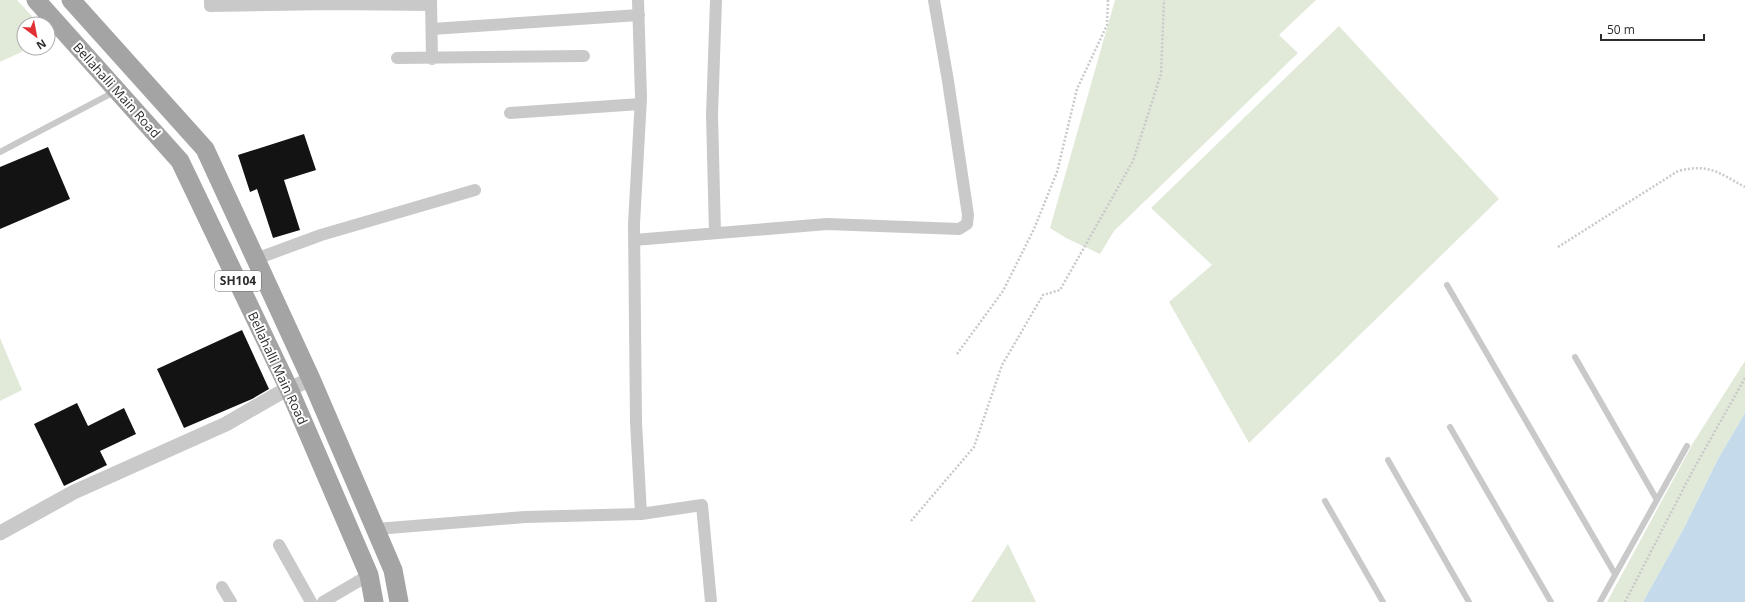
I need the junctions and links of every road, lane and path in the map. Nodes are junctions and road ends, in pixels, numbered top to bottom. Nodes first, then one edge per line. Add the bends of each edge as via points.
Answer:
1 (36, 0) edge
2 (71, 0) edge
3 (210, 0) edge
4 (638, 0) edge
5 (716, 0) edge
6 (934, 0) edge
7 (1108, 0) edge
8 (1164, 0) edge
9 (298, 2) edge
10 (431, 3) edge
11 (639, 15) junction
12 (432, 29) junction
13 (584, 56) dead end
14 (397, 58) dead end
15 (432, 59) junction
16 (117, 90) junction
17 (640, 104) junction
18 (510, 113) dead end
19 (0, 152) edge
20 (1745, 187) edge
21 (475, 190) dead end
22 (715, 233) junction
23 (634, 240) junction
24 (1558, 247) dead end
25 (256, 259) junction
26 (1447, 285) dead end
27 (957, 354) dead end
28 (1575, 357) dead end
29 (1745, 378) edge
30 (311, 379) junction
31 (289, 389) junction
32 (1450, 427) dead end
33 (1687, 446) dead end
34 (1388, 460) dead end
35 (1657, 500) junction
36 (1325, 501) dead end
37 (641, 514) junction
38 (911, 521) dead end
39 (376, 529) junction
40 (0, 533) edge
41 (279, 544) dead end
42 (1615, 574) junction
43 (369, 575) junction
44 (222, 587) dead end
45 (232, 602) edge
46 (311, 602) edge
47 (323, 602) edge
48 (374, 602) edge
49 (398, 602) edge
50 (711, 602) edge
51 (1383, 602) edge
52 (1469, 602) edge
53 (1551, 602) edge
54 (1600, 602) edge
55 (1625, 602) edge

1 - 16 main road, Bellahalli Main Road / SH104
2 - 25 main road, Bellahalli Main Road / SH104 via 205,149
3 - 9 street via 210,6
4 - 11 street
5 - 22 street via 712,115
6 - 22 street via 968,215 967,224 959,229 827,224
7 - 27 path via 1108,25 1077,89 1056,172 1034,229 1003,291
8 - 38 path via 1161,74 1133,161 1060,290 1043,295 1002,365 974,446
9 - 10 street
10 - 12 street
11 - 12 street
11 - 17 street
12 - 15 street
13 - 15 street
14 - 15 street
16 - 19 lane
16 - 31 main road, Bellahalli Main Road / SH104 via 180,161
17 - 18 street
17 - 23 street
20 - 24 path via 1710,168 1693,167 1678,171
21 - 25 street via 321,234
22 - 23 street
23 - 37 street via 636,422
25 - 30 main road, Bellahalli Main Road / SH104
26 - 42 lane
28 - 35 lane
29 - 55 path via 1692,472
30 - 31 street
30 - 39 main road, Bellahalli Main Road / SH104
31 - 40 street via 226,424 74,492
31 - 43 main road, Bellahalli Main Road / SH104
32 - 53 lane
33 - 35 lane
34 - 52 lane
35 - 42 lane
36 - 51 lane
37 - 39 street via 525,517
37 - 50 street via 702,505
39 - 49 main road, Bellahalli Main Road / SH104 via 393,570
41 - 46 street
42 - 54 lane
43 - 47 street
43 - 48 main road, Bellahalli Main Road / SH104
44 - 45 street

